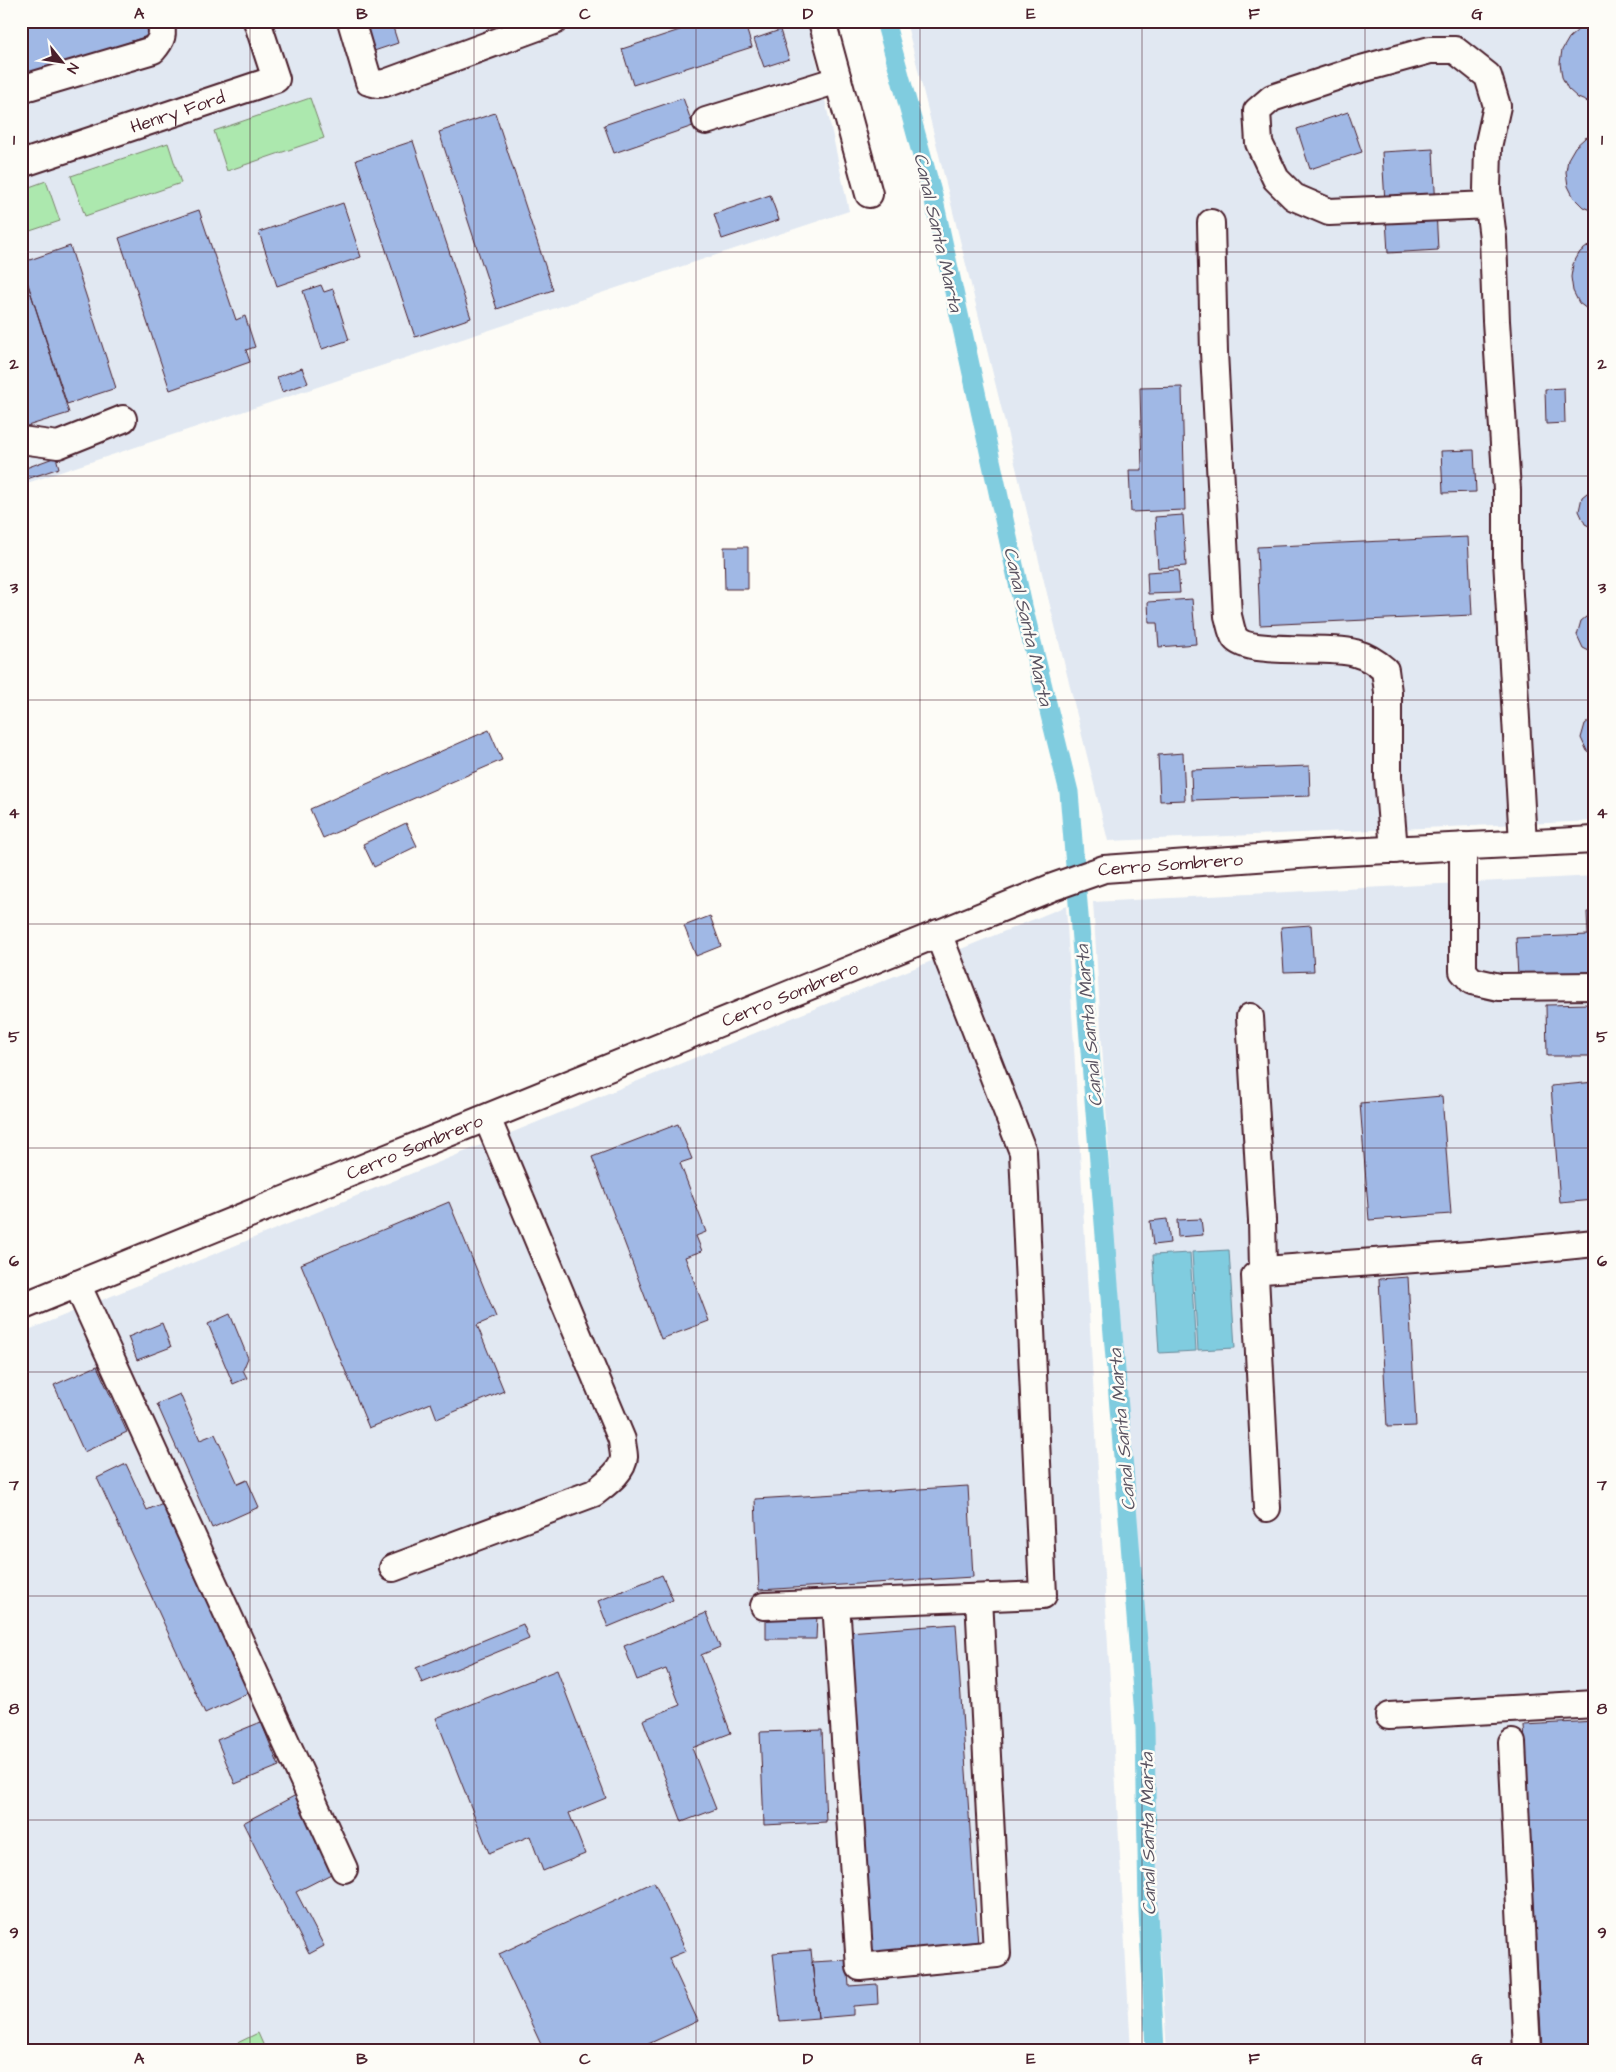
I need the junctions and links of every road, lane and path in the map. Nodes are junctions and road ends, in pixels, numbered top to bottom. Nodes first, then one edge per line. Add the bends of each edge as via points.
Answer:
1 (160, 21) edge
2 (257, 21) edge
3 (351, 21) edge
4 (554, 21) edge
5 (822, 21) edge
6 (838, 80) junction
7 (21, 90) edge
8 (706, 121) dead end
9 (21, 164) edge
10 (869, 194) dead end
11 (1489, 205) junction
12 (1211, 223) dead end
13 (123, 419) dead end
14 (21, 440) edge
15 (1595, 840) edge
16 (1523, 844) junction
17 (1463, 846) junction
18 (1394, 850) junction
19 (938, 933) junction
20 (1595, 986) edge
21 (1250, 1018) dead end
22 (487, 1118) junction
23 (1595, 1243) edge
24 (1263, 1270) junction
25 (77, 1284) junction
26 (21, 1307) edge
27 (1267, 1508) dead end
28 (393, 1568) dead end
29 (980, 1598) junction
30 (836, 1603) junction
31 (764, 1606) dead end
32 (1595, 1704) edge
33 (1389, 1716) dead end
34 (1512, 1742) dead end
35 (344, 1869) dead end
36 (1527, 2051) edge

1 - 7 street via 163,31 153,50
2 - 9 street, Henry Ford via 276,79
3 - 4 street via 369,82 377,84
5 - 6 street
6 - 8 street
6 - 10 street
11 - 11 street via 1488,147 1497,106 1488,76 1455,50 1430,50 1354,71 1272,98 1257,111 1259,143 1276,179 1294,197 1309,205 1329,212
11 - 16 street via 1507,490 1507,559
12 - 18 street via 1214,352 1228,616 1235,637 1243,644 1354,652 1385,670
13 - 14 street via 58,445
15 - 16 street, Cerro Sombrero
16 - 17 street, Cerro Sombrero
17 - 18 street, Cerro Sombrero
17 - 20 street via 1462,972 1472,981 1499,988
18 - 19 street, Cerro Sombrero via 1104,869
19 - 22 street, Cerro Sombrero
19 - 29 street via 1023,1152 1043,1595
21 - 24 street
22 - 25 street, Cerro Sombrero
22 - 28 street via 622,1440 624,1457 608,1482 594,1493
23 - 24 street
24 - 27 street via 1255,1276 1255,1282
25 - 26 street, Cerro Sombrero
25 - 35 street
29 - 30 street
29 - 30 street via 996,1954 860,1967
30 - 31 street
32 - 33 street
34 - 36 street

